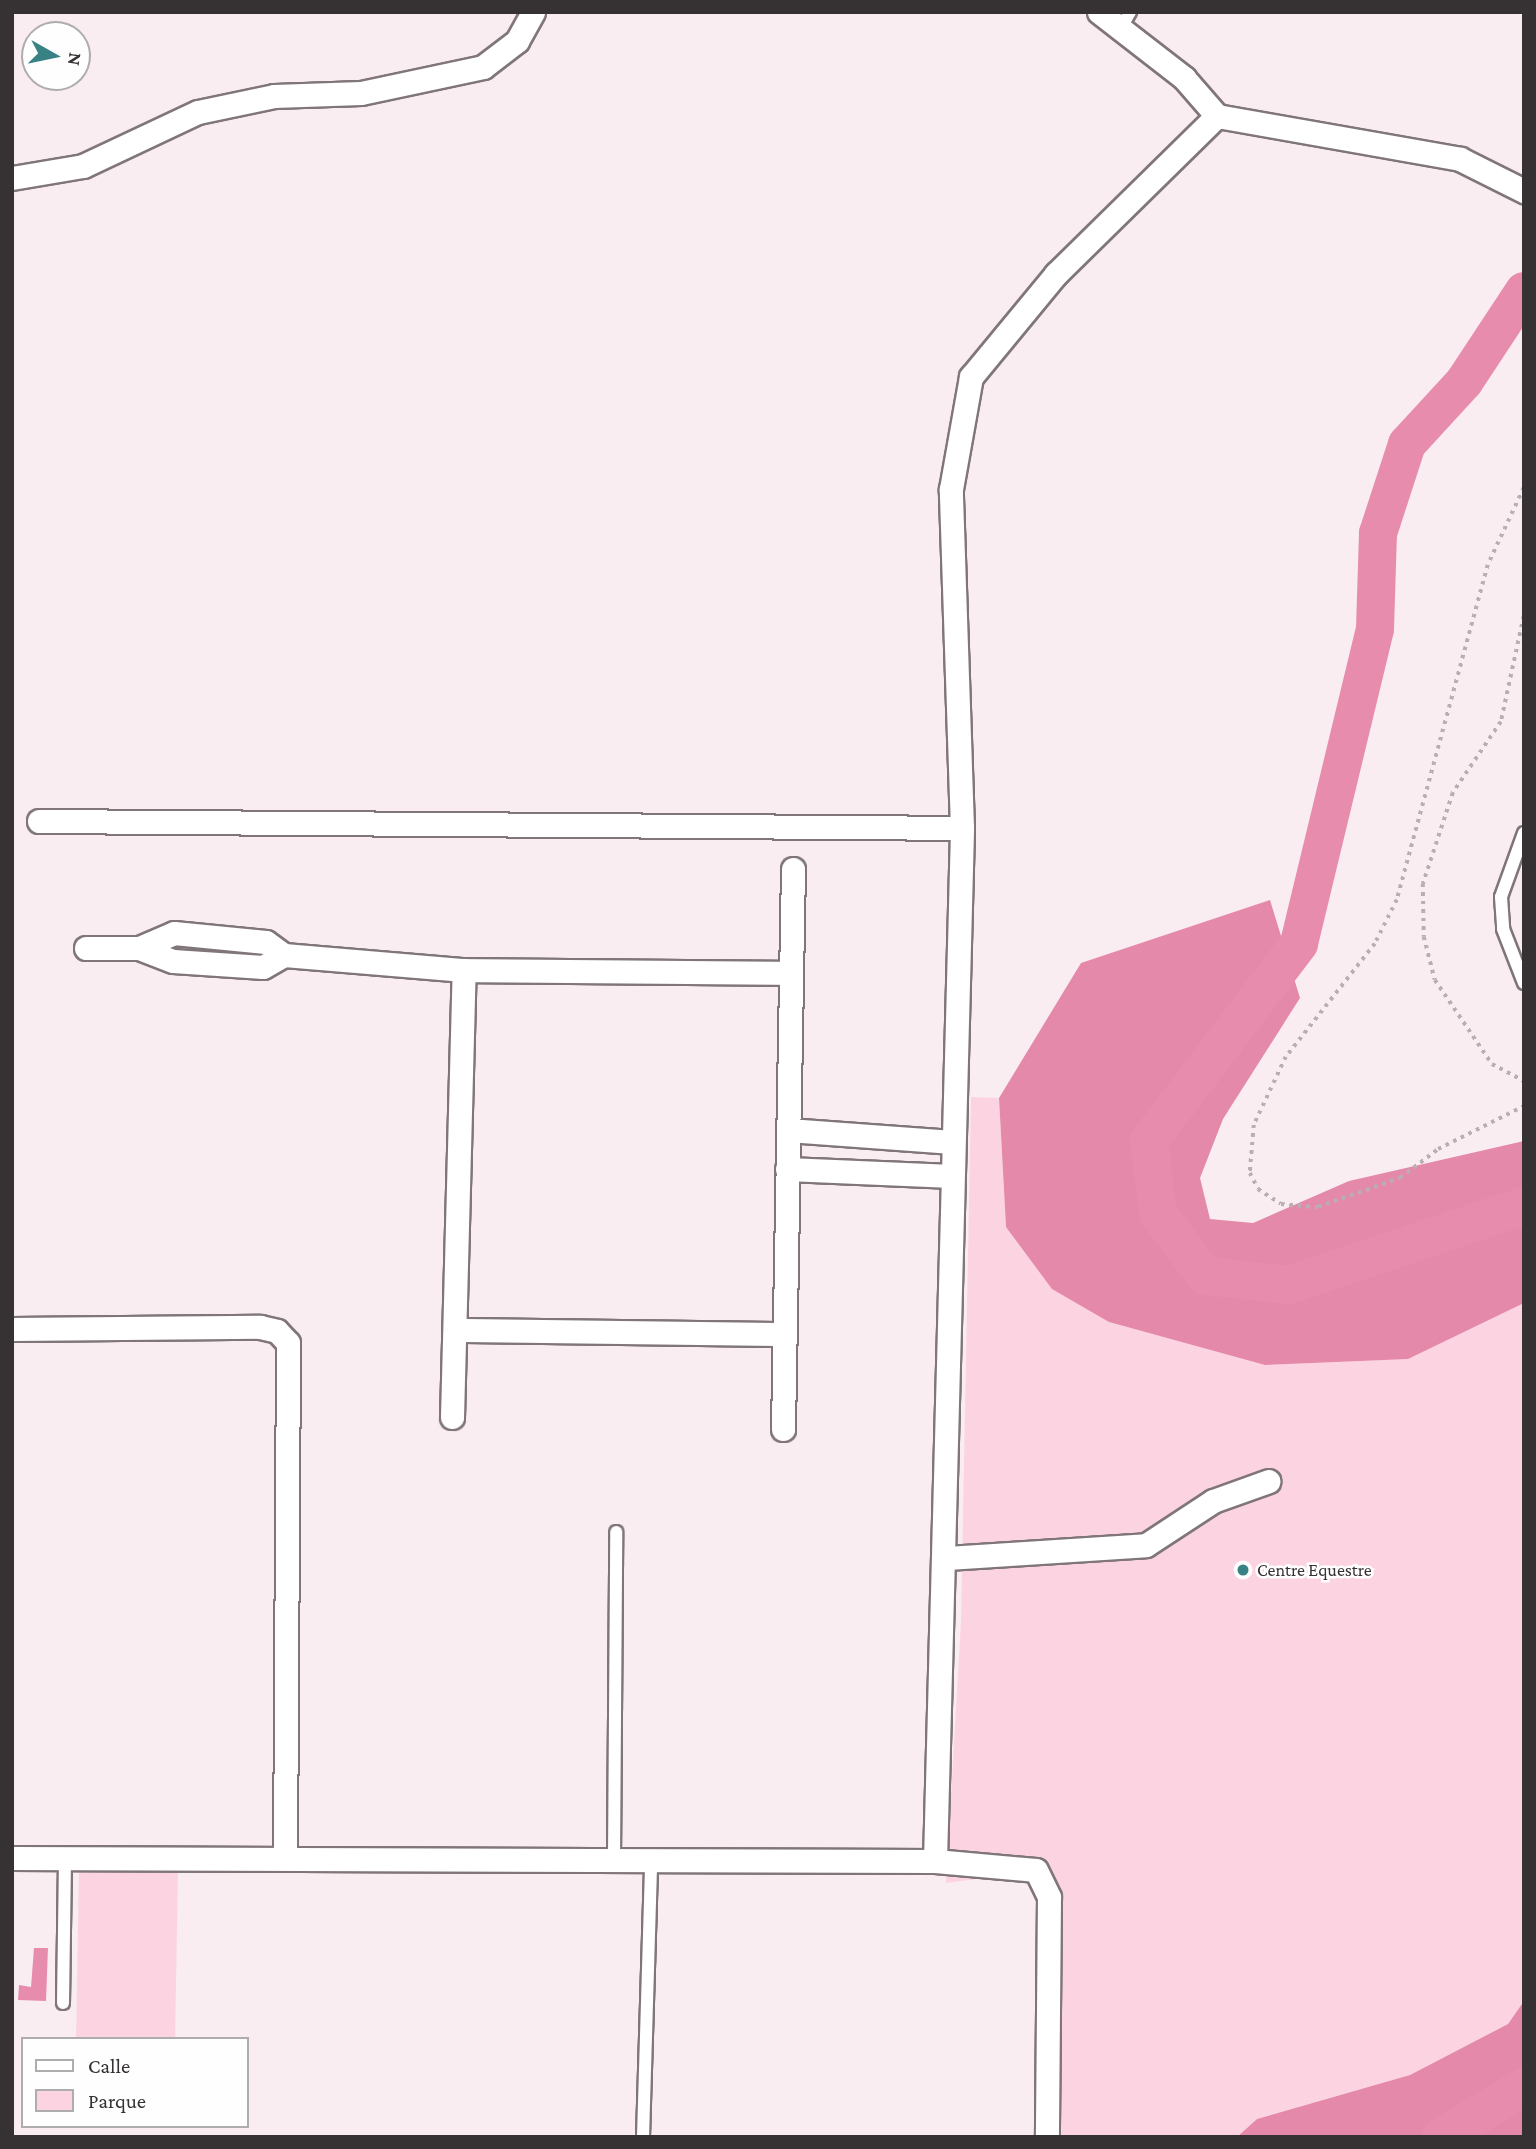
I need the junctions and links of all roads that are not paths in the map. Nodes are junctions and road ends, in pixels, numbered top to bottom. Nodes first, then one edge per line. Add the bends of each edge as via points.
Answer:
1 (533, 12) edge
2 (1098, 12) edge
3 (1125, 22) edge
4 (1217, 116) junction
5 (12, 178) edge
6 (1524, 191) edge
7 (39, 821) dead end
8 (962, 828) junction
9 (1524, 833) edge
10 (793, 869) dead end
11 (86, 948) dead end
12 (464, 970) junction
13 (791, 972) junction
14 (1524, 984) edge
15 (788, 1130) junction
16 (953, 1142) junction
17 (787, 1169) junction
18 (951, 1176) junction
19 (12, 1329) edge
20 (457, 1330) junction
21 (784, 1334) junction
22 (453, 1417) dead end
23 (783, 1429) dead end
24 (1269, 1481) dead end
25 (616, 1532) dead end
26 (947, 1558) junction
27 (12, 1858) edge
28 (285, 1858) junction
29 (614, 1858) junction
30 (65, 1860) junction
31 (934, 1861) junction
32 (651, 1863) junction
33 (63, 2003) dead end
34 (643, 2137) edge
35 (1047, 2137) edge

1 - 5 street via 517,41 483,67 361,93 274,96 198,112 83,166
2 - 3 street
3 - 4 street
4 - 6 street via 1460,159
4 - 8 street via 1056,274 971,377 951,489
7 - 8 street
8 - 16 street
9 - 14 lane via 1501,897 1503,929
10 - 13 street
11 - 12 street via 139,948 174,933 267,942 284,955
12 - 13 street
12 - 20 street
13 - 15 street
15 - 16 street
15 - 17 street
16 - 18 street
17 - 18 street
17 - 21 street
18 - 26 street
19 - 28 street via 260,1327 277,1331 288,1343
20 - 21 street
20 - 22 street
21 - 23 street
24 - 26 street via 1213,1501 1146,1545
25 - 29 lane
26 - 31 street
27 - 30 street
28 - 29 street
28 - 30 street
29 - 32 street
30 - 33 lane
31 - 32 street
31 - 35 street via 1037,1870 1049,1897
32 - 34 lane

